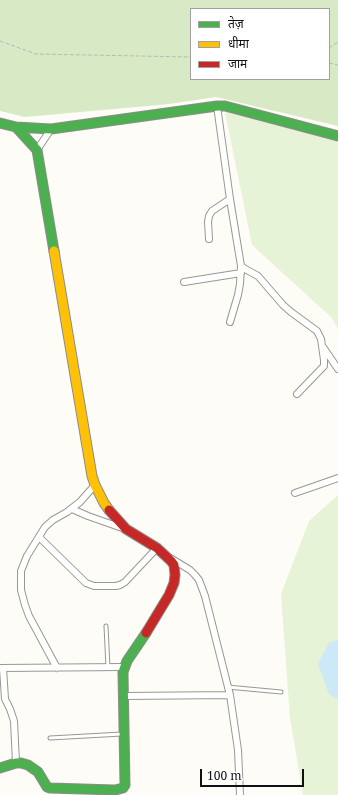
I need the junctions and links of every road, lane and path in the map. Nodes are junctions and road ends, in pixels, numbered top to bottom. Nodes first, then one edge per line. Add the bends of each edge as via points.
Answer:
1 (0, 41) edge
2 (190, 57) edge
3 (217, 106) junction
4 (0, 123) edge
5 (16, 127) junction
6 (51, 129) junction
7 (338, 136) edge
8 (37, 150) junction
9 (230, 199) junction
10 (209, 239) dead end
11 (241, 266) junction
12 (241, 274) junction
13 (184, 282) dead end
14 (230, 322) dead end
15 (322, 346) junction
16 (338, 370) edge
17 (297, 394) dead end
18 (338, 478) edge
19 (95, 485) junction
20 (295, 493) dead end
21 (72, 509) junction
22 (126, 529) junction
23 (39, 537) junction
24 (157, 548) junction
25 (167, 556) junction
26 (106, 626) dead end
27 (124, 667) junction
28 (2, 668) edge
29 (57, 668) junction
30 (108, 668) junction
31 (227, 687) junction
32 (281, 692) dead end
33 (230, 695) junction
34 (124, 696) junction
35 (125, 734) junction
36 (50, 738) dead end
37 (16, 763) junction
38 (0, 768) edge
39 (240, 795) edge

1 - 2 path via 36,54
3 - 6 street
3 - 7 street
3 - 9 street
4 - 5 street
5 - 6 street
5 - 8 street
6 - 8 street
8 - 19 street
9 - 10 street via 212,211 208,222
9 - 11 street
11 - 12 street
11 - 15 street via 258,276 283,305 317,331 322,339
12 - 13 street
12 - 14 street
15 - 16 street
15 - 17 street via 324,366
18 - 20 street
19 - 21 street
19 - 22 street via 108,509
21 - 22 street
21 - 23 street via 53,520
22 - 24 street
23 - 24 street via 86,583 94,586 116,586 125,582
23 - 29 street via 23,564 21,590 30,616
24 - 25 street
25 - 27 street via 175,570 172,589
25 - 31 street via 190,570 199,580
26 - 30 lane
27 - 30 street
27 - 34 street
28 - 29 street
28 - 37 street via 5,699 14,721
29 - 30 street
31 - 32 lane
31 - 33 street
33 - 34 street
33 - 39 street via 238,750
34 - 35 street
35 - 36 lane
35 - 37 street via 125,786 120,790 50,788 33,768
37 - 38 street

